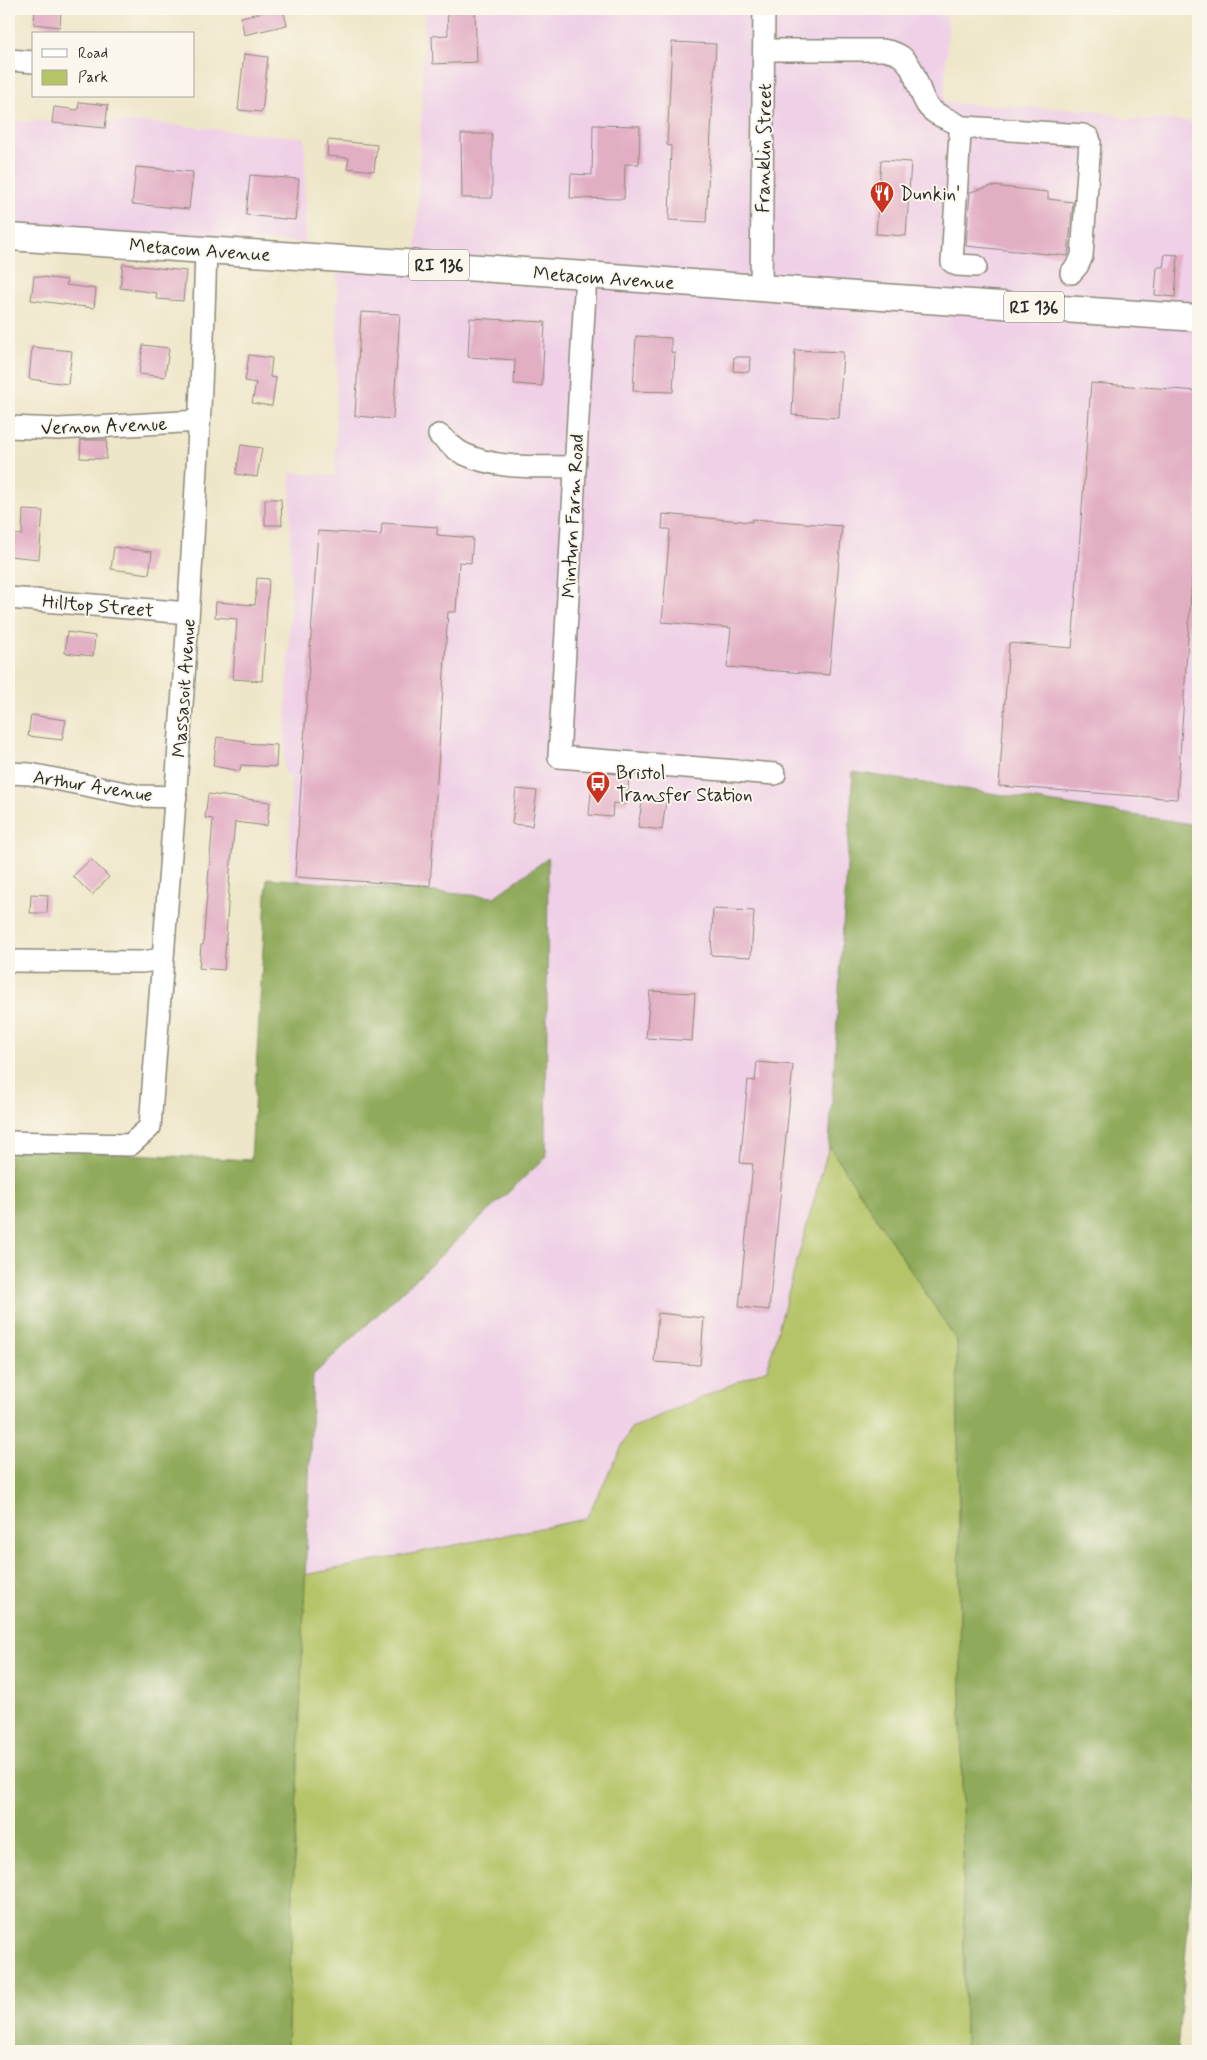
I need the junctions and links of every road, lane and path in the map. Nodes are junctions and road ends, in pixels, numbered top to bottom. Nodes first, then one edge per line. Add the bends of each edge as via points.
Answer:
1 (764, 9) edge
2 (764, 50) junction
3 (9, 60) edge
4 (32, 62) edge
5 (962, 128) junction
6 (9, 237) edge
7 (206, 249) junction
8 (976, 266) dead end
9 (1071, 273) dead end
10 (586, 275) junction
11 (761, 288) junction
12 (1198, 318) edge
13 (200, 421) junction
14 (9, 427) edge
15 (439, 435) dead end
16 (574, 467) junction
17 (9, 598) edge
18 (188, 613) junction
19 (9, 773) edge
20 (775, 774) dead end
21 (176, 797) junction
22 (162, 959) junction
23 (9, 961) edge
24 (9, 1142) edge

1 - 2 street, Franklin Street
2 - 5 street via 884,50 901,56 928,105 940,117 955,121
2 - 11 street, Franklin Street
3 - 4 street
5 - 8 street via 952,262
5 - 9 street via 1083,135 1089,138 1082,256
6 - 7 main road, Metacom Avenue / RI 136
7 - 10 main road, Metacom Avenue / RI 136
7 - 13 street, Massasoit Avenue
10 - 11 main road, Metacom Avenue / RI 136
10 - 16 street, Minturn Farm Road
11 - 12 main road, Metacom Avenue / RI 136
13 - 14 street, Vernon Avenue via 59,428
13 - 18 street, Massasoit Avenue
15 - 16 street via 462,453 490,462
16 - 20 street, Minturn Farm Road via 559,757
17 - 18 street, Hilltop Street
18 - 21 street, Massasoit Avenue
19 - 21 street, Arthur Avenue via 30,774 140,796
21 - 22 street, Massasoit Avenue
22 - 23 street via 142,962
22 - 24 street, Massasoit Avenue via 150,1127 130,1145

